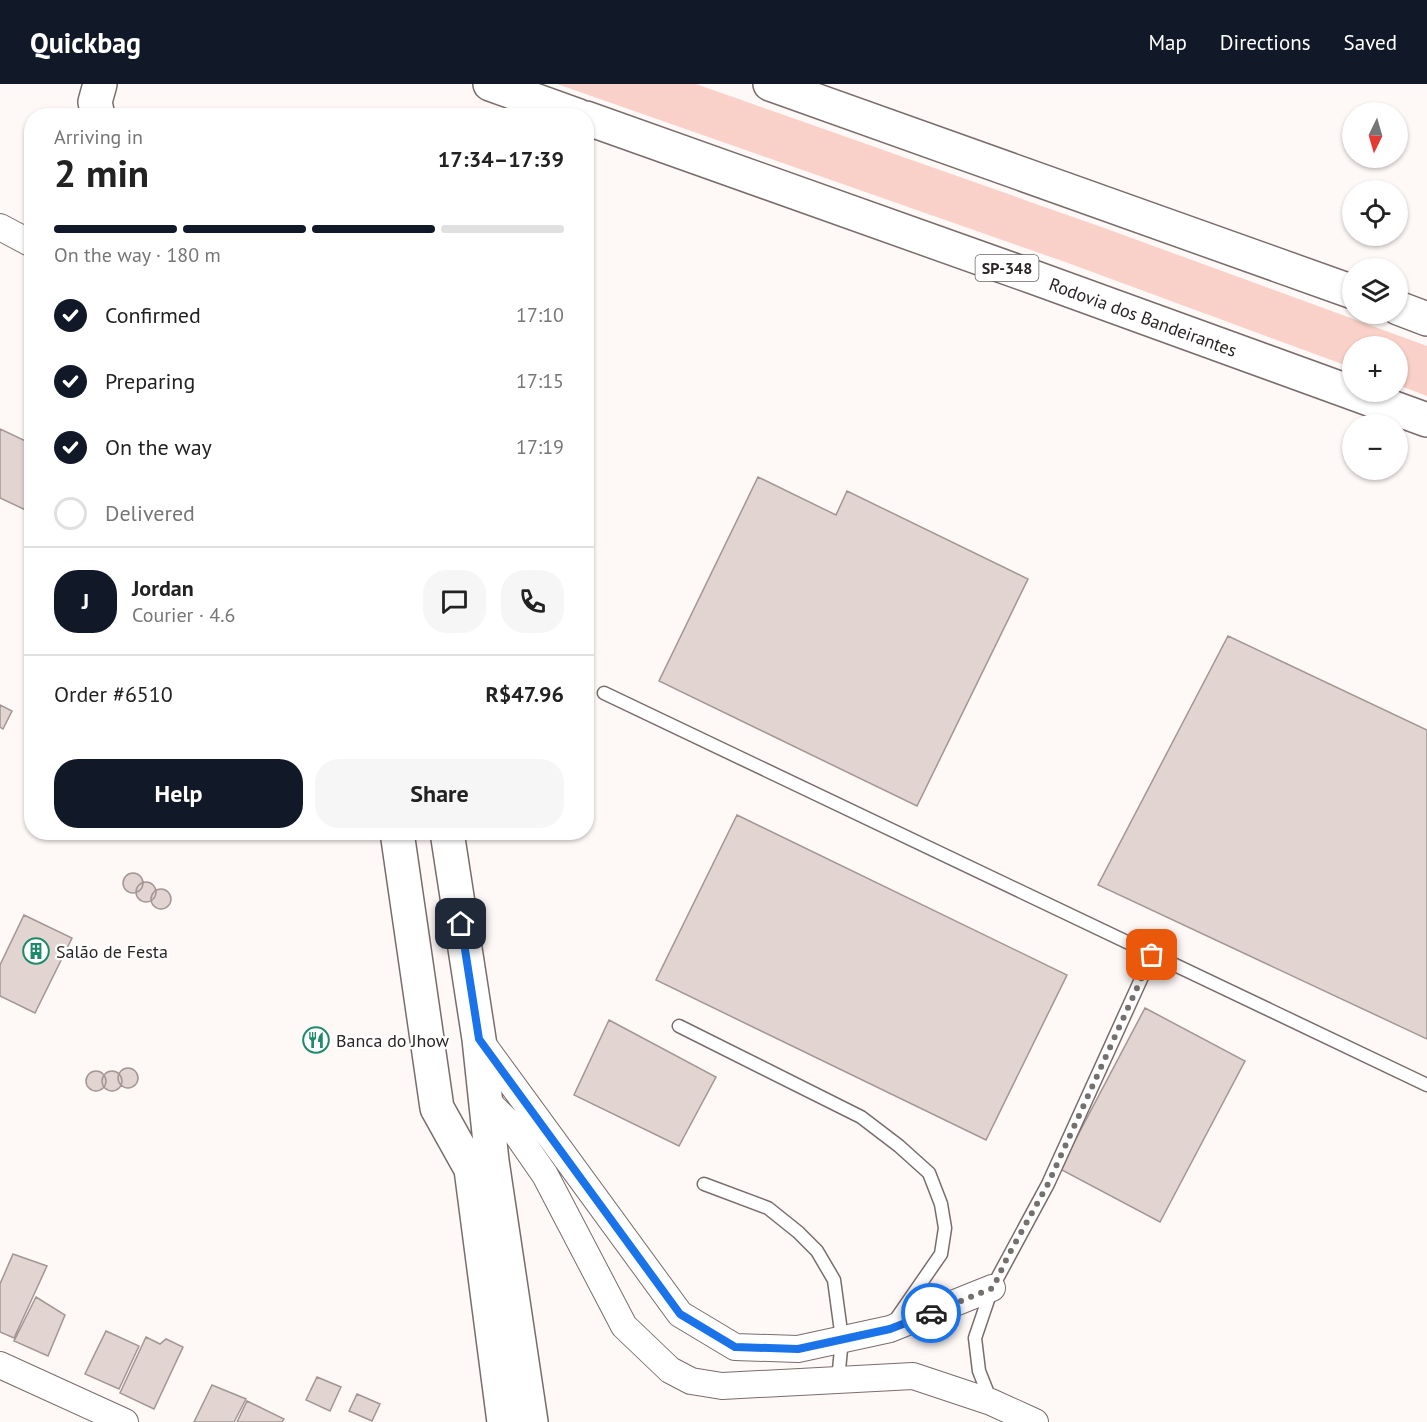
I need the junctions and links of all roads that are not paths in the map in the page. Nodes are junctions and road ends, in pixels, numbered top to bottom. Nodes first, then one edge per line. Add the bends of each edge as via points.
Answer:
1 (80, 84) edge
2 (100, 84) edge
3 (490, 84) edge
4 (771, 84) edge
5 (81, 108) edge
6 (96, 108) edge
7 (557, 108) edge
8 (594, 121) edge
9 (0, 227) edge
10 (24, 240) edge
11 (1342, 287) edge
12 (1408, 312) edge
13 (1427, 319) edge
14 (1427, 420) edge
15 (604, 693) dead end
16 (398, 840) edge
17 (448, 840) edge
18 (1152, 955) junction
19 (680, 1026) dead end
20 (479, 1039) junction
21 (1427, 1085) edge
22 (486, 1100) junction
23 (438, 1108) junction
24 (704, 1184) dead end
25 (993, 1288) junction
26 (890, 1329) junction
27 (843, 1339) junction
28 (0, 1365) edge
29 (838, 1380) junction
30 (991, 1402) junction
31 (125, 1422) edge
32 (504, 1422) edge
33 (531, 1422) edge
34 (1035, 1422) edge

1 - 5 main road
2 - 6 main road
3 - 7 main road
4 - 11 main road
8 - 14 main road, Rodovia dos Bandeirantes / SP-348
9 - 10 street
12 - 13 main road
15 - 18 lane
16 - 23 main road
17 - 20 main road
18 - 21 lane
18 - 25 lane via 1048,1184
19 - 26 lane via 861,1117 929,1173 945,1228 941,1254
20 - 22 main road
20 - 27 street via 680,1314 735,1347 798,1349
22 - 23 main road
22 - 29 street via 509,1123 545,1175 624,1326 670,1370 691,1381 722,1386
22 - 33 main road
23 - 32 main road via 471,1169
24 - 27 lane via 768,1208 817,1251 834,1280
25 - 26 street
25 - 30 lane via 975,1338 979,1371
26 - 27 street
27 - 29 lane
28 - 31 street
29 - 30 street via 913,1376
30 - 34 street

